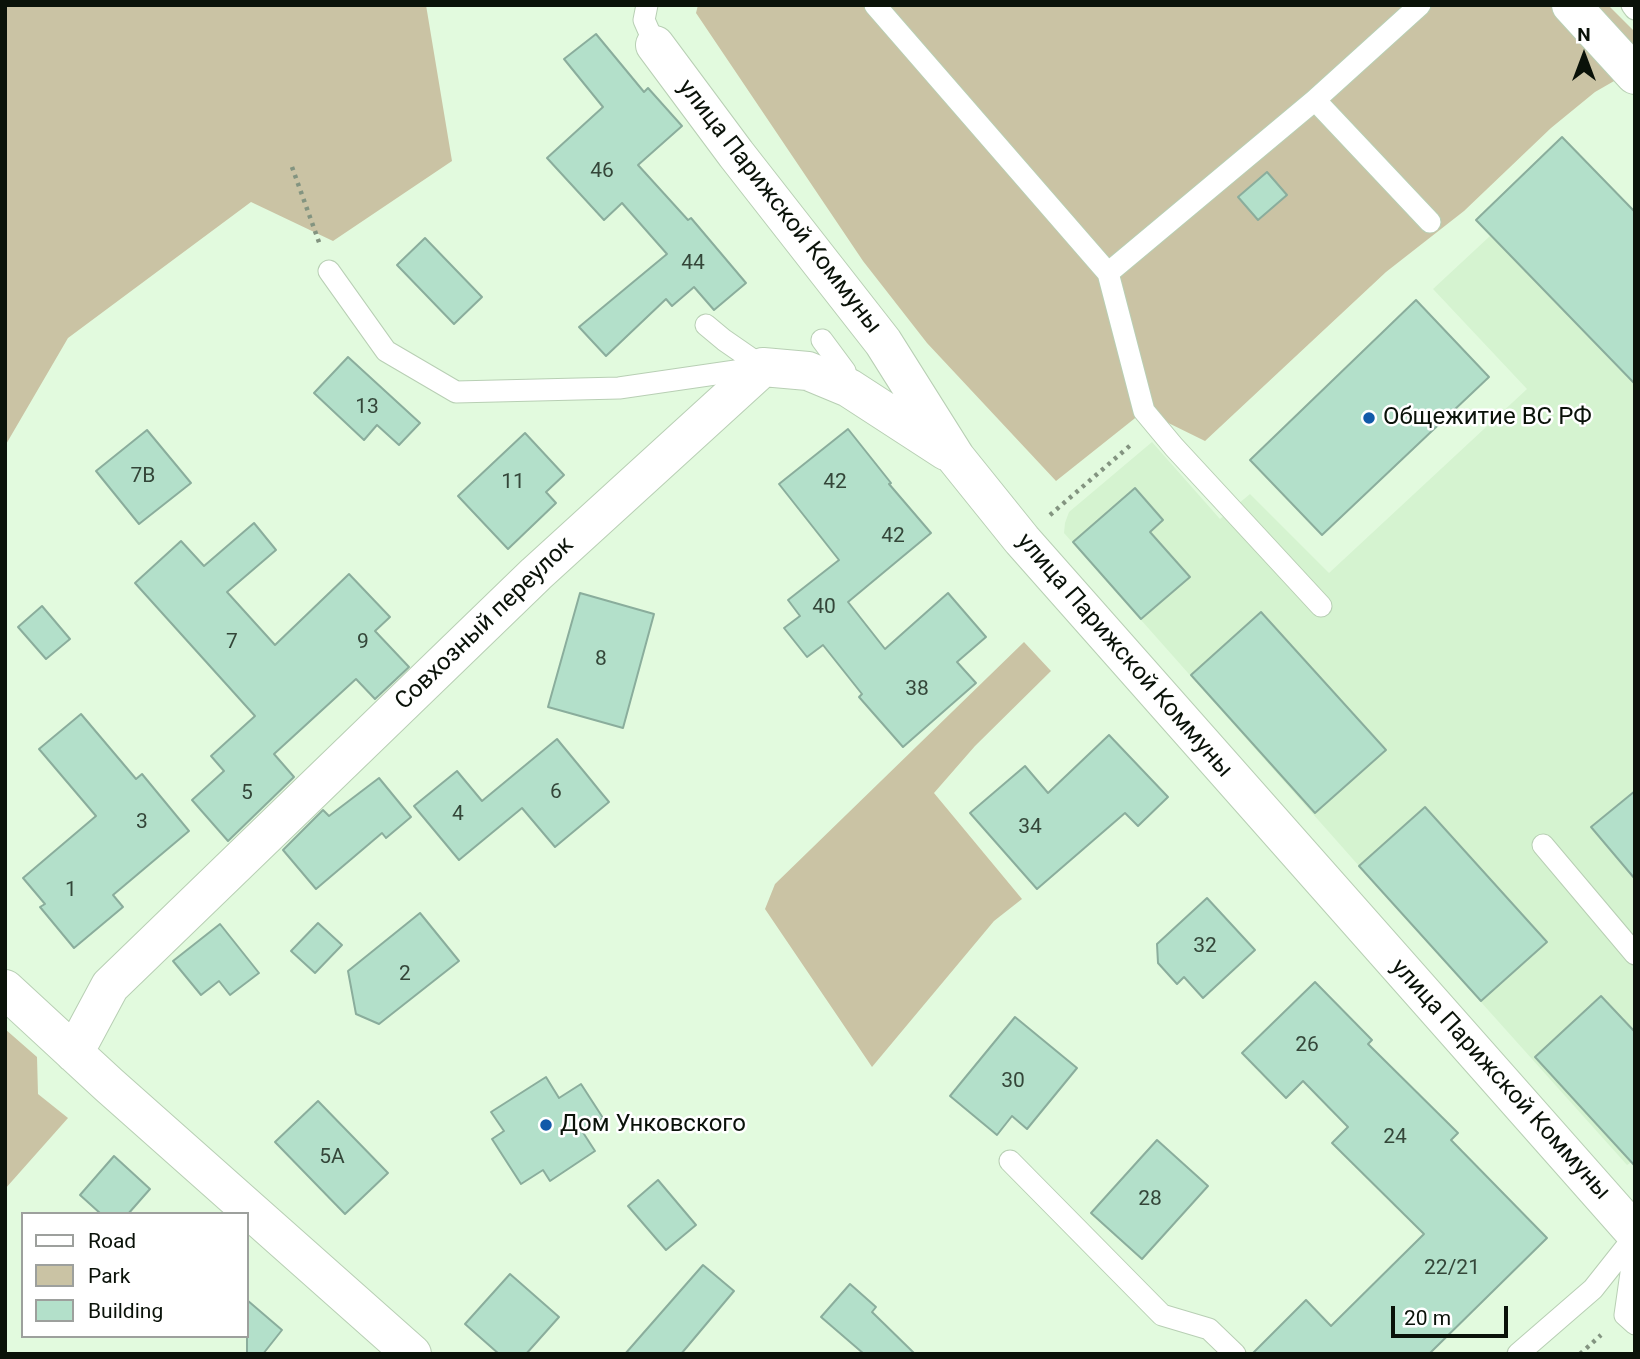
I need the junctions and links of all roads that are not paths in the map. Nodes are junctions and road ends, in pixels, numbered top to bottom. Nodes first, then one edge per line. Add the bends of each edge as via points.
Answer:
1 (647, 5) edge
2 (875, 5) edge
3 (1420, 5) edge
4 (1571, 5) edge
5 (655, 45) joint
6 (1635, 75) edge
7 (1315, 100) junction
8 (1430, 222) dead end
9 (329, 271) road end
10 (1108, 273) junction
11 (706, 325) dead end
12 (822, 340) dead end
13 (763, 367) junction
14 (849, 388) junction
15 (956, 458) junction
16 (1321, 606) dead end
17 (1543, 845) dead end
18 (1635, 954) edge
19 (5, 989) edge
20 (74, 1053) junction
21 (1010, 1161) dead end
22 (1635, 1235) edge
23 (1635, 1245) edge
24 (1635, 1324) edge
25 (412, 1354) edge
26 (1235, 1354) edge
27 (1518, 1354) edge

1 - 5 lane via 644,20
2 - 10 lane
3 - 7 lane
4 - 6 street
5 - 15 street, улица Парижской Коммуны via 884,342
7 - 8 lane
7 - 10 lane
9 - 13 lane via 386,351 456,391 619,388
10 - 16 lane via 1144,411
11 - 13 lane
12 - 14 lane via 845,371
13 - 14 street via 808,371
13 - 20 street, Совхозный переулок via 536,574 110,986
14 - 15 street
15 - 22 street, улица Парижской Коммуны via 1021,540
17 - 18 lane
19 - 20 street
20 - 25 street
21 - 26 lane via 1161,1315 1209,1329
22 - 27 lane via 1593,1289
23 - 24 lane via 1625,1315

